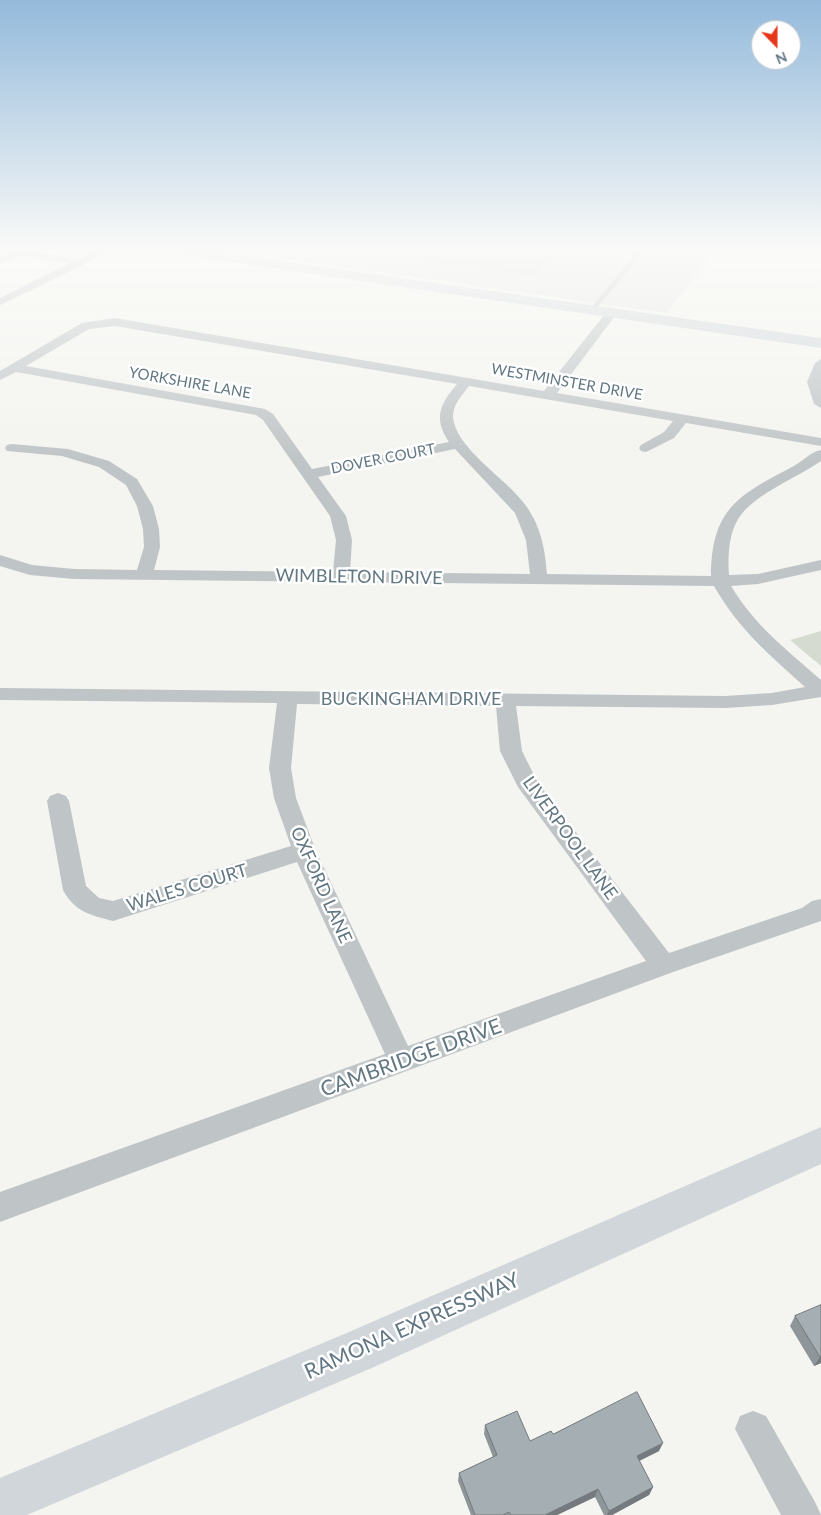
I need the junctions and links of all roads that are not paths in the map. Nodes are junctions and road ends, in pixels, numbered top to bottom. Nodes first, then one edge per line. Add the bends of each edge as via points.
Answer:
1 (605, 321) edge
2 (671, 321) edge
3 (821, 343) edge
4 (821, 363) edge
5 (14, 368) junction
6 (0, 376) edge
7 (466, 381) junction
8 (549, 394) junction
9 (821, 404) edge
10 (683, 418) junction
11 (821, 442) edge
12 (459, 444) junction
13 (12, 448) dead end
14 (646, 448) dead end
15 (821, 454) edge
16 (308, 474) junction
17 (0, 560) edge
18 (821, 565) edge
19 (144, 574) junction
20 (341, 577) junction
21 (539, 580) junction
22 (720, 581) junction
23 (821, 691) edge
24 (0, 694) edge
25 (288, 698) junction
26 (505, 699) junction
27 (58, 801) dead end
28 (304, 851) junction
29 (821, 908) edge
30 (664, 965) junction
31 (402, 1062) junction
32 (821, 1145) edge
33 (0, 1207) edge
34 (753, 1429) dead end
35 (0, 1502) edge
36 (802, 1515) edge

1 - 8 street
2 - 3 street
4 - 9 street via 814,382
5 - 6 street
5 - 7 street, WESTMINSTER DRIVE via 86,326 114,322
5 - 16 street, YORKSHIRE LANE via 260,412 268,417
7 - 8 street, WESTMINSTER DRIVE
7 - 12 street via 450,400 446,417 449,431
8 - 10 street, WESTMINSTER DRIVE
10 - 11 street, WESTMINSTER DRIVE
10 - 14 street via 669,435
12 - 16 street, DOVER COURT
12 - 21 street via 516,504 529,524 537,546
13 - 19 street via 63,452 96,461 132,482 145,506 151,529 152,547
15 - 22 street via 742,505 727,524 720,552
16 - 20 street, YORKSHIRE LANE via 338,516 344,540
17 - 19 street, WIMBLETON DRIVE via 39,571
18 - 22 street, WIMBLETON DRIVE via 758,579
19 - 20 street, WIMBLETON DRIVE
20 - 21 street, WIMBLETON DRIVE
21 - 22 street, WIMBLETON DRIVE
22 - 23 street via 736,609 756,632
23 - 26 street, BUCKINGHAM DRIVE via 725,702
24 - 25 street, BUCKINGHAM DRIVE
25 - 26 street, BUCKINGHAM DRIVE
25 - 28 street, OXFORD LANE via 280,768 285,798
26 - 30 street, LIVERPOOL LANE via 511,751 529,787
27 - 28 street, WALES COURT via 75,890 91,906 98,908 113,911
28 - 31 street, OXFORD LANE
29 - 30 street, CAMBRIDGE DRIVE via 811,915
30 - 31 street, CAMBRIDGE DRIVE
31 - 33 street, CAMBRIDGE DRIVE
32 - 35 street, RAMONA EXPRESSWAY via 358,1351
34 - 36 street

